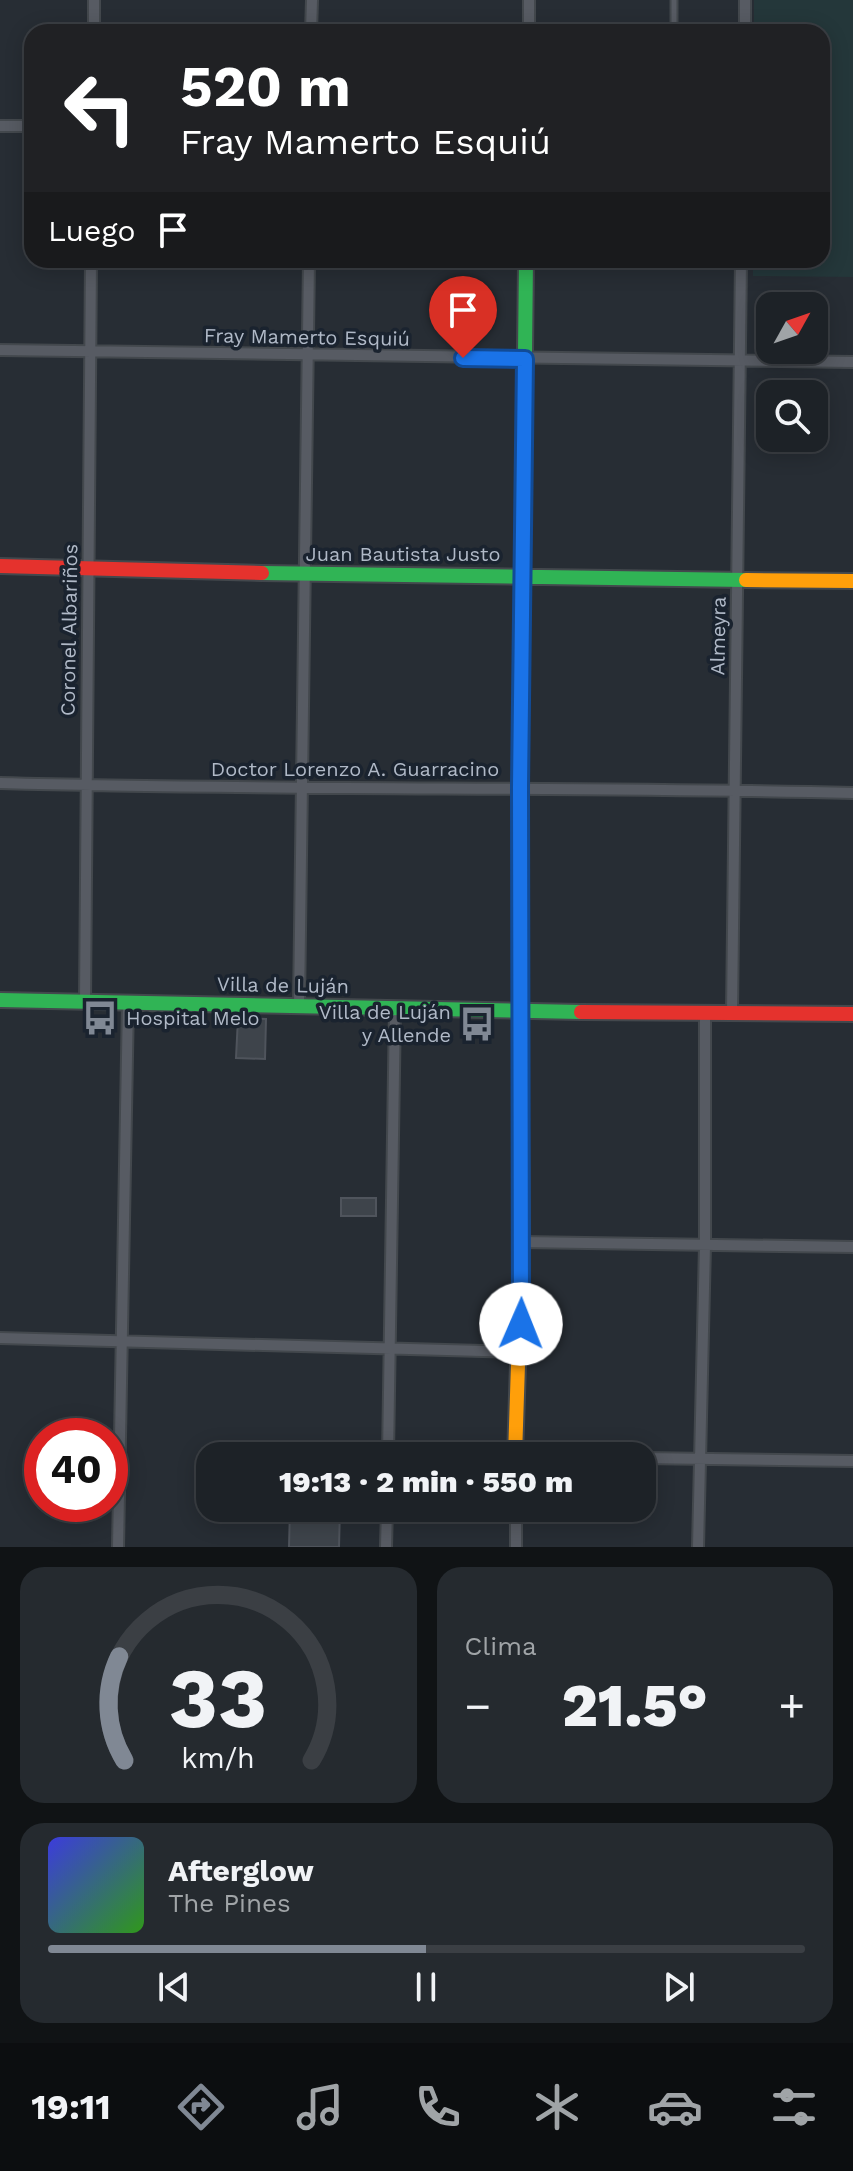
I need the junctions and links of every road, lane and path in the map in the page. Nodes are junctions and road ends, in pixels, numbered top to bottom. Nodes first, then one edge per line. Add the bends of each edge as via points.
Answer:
1 (94, 0) edge
2 (312, 0) edge
3 (529, 0) edge
4 (674, 0) edge
5 (745, 0) edge
6 (94, 24) edge
7 (311, 24) edge
8 (529, 24) edge
9 (674, 24) edge
10 (745, 24) edge
11 (0, 126) edge
12 (24, 126) edge
13 (91, 268) edge
14 (309, 268) edge
15 (526, 268) edge
16 (741, 268) edge
17 (0, 350) edge
18 (89, 351) junction
19 (308, 355) junction
20 (525, 359) junction
21 (740, 361) junction
22 (853, 362) edge
23 (0, 566) edge
24 (87, 567) junction
25 (306, 574) junction
26 (522, 575) junction
27 (737, 579) junction
28 (853, 581) edge
29 (0, 783) edge
30 (85, 785) junction
31 (520, 787) junction
32 (301, 788) junction
33 (735, 791) junction
34 (853, 793) edge
35 (0, 1000) edge
36 (85, 1001) junction
37 (128, 1002) junction
38 (299, 1005) junction
39 (395, 1008) junction
40 (522, 1012) junction
41 (705, 1013) junction
42 (732, 1013) junction
43 (853, 1014) edge
44 (522, 1242) junction
45 (705, 1245) junction
46 (853, 1247) edge
47 (0, 1338) edge
48 (122, 1341) junction
49 (390, 1347) junction
50 (520, 1352) junction
51 (388, 1442) edge
52 (516, 1442) edge
53 (656, 1458) edge
54 (699, 1459) junction
55 (853, 1461) edge
56 (387, 1522) edge
57 (516, 1522) edge
58 (118, 1547) edge
59 (386, 1547) edge
60 (516, 1547) edge
61 (698, 1547) edge

1 - 6 street
2 - 7 street
3 - 8 street
4 - 9 lane
5 - 10 street
11 - 12 street
13 - 18 street, Coronel Albariños
14 - 19 street
15 - 20 street
16 - 21 street, Almeyra
17 - 18 street, Fray Mamerto Esquiú
18 - 19 street, Fray Mamerto Esquiú
18 - 24 street, Coronel Albariños
19 - 20 street, Fray Mamerto Esquiú
19 - 25 street
20 - 21 street, Fray Mamerto Esquiú
20 - 26 street
21 - 22 street, Fray Mamerto Esquiú
21 - 27 street, Almeyra
23 - 24 street, Juan Bautista Justo
24 - 25 street, Juan Bautista Justo
24 - 30 street, Coronel Albariños
25 - 26 street, Juan Bautista Justo
25 - 32 street
26 - 27 street, Juan Bautista Justo
26 - 31 street
27 - 28 street, Juan Bautista Justo
27 - 33 street, Almeyra
29 - 30 street, Doctor Lorenzo A. Guarracino
30 - 32 street, Doctor Lorenzo A. Guarracino
30 - 36 street, Coronel Albariños
31 - 32 street, Doctor Lorenzo A. Guarracino
31 - 33 street, Doctor Lorenzo A. Guarracino
31 - 40 street
32 - 38 street
33 - 34 street, Doctor Lorenzo A. Guarracino
33 - 42 street, Almeyra
35 - 36 street, Villa de Luján
36 - 37 street, Villa de Luján
37 - 38 street, Villa de Luján
37 - 48 street
38 - 39 street, Villa de Luján
39 - 40 street, Villa de Luján
39 - 49 street
40 - 41 street, Villa de Luján
40 - 44 street
41 - 42 street, Villa de Luján
41 - 45 street
42 - 43 street, Villa de Luján
44 - 45 street
44 - 50 street
45 - 46 street
45 - 54 street
47 - 48 street
48 - 49 street
48 - 58 street
49 - 50 street
49 - 51 street
50 - 52 street
53 - 54 street
54 - 55 street
54 - 61 street
56 - 59 street
57 - 60 street

